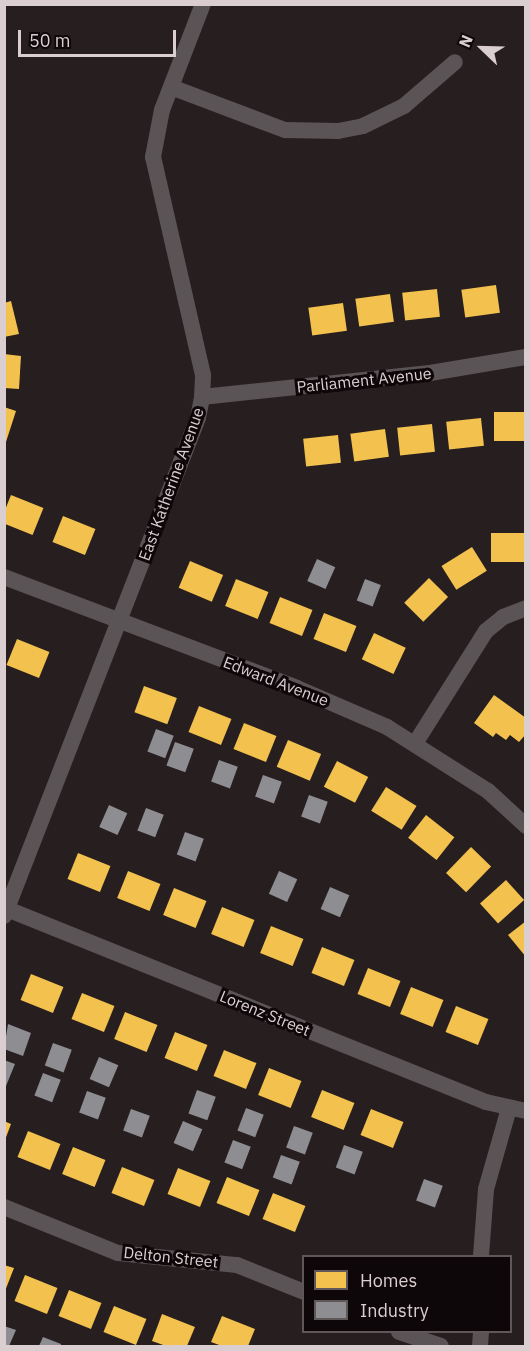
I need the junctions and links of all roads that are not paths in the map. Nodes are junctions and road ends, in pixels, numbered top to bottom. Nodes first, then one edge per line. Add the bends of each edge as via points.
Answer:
1 (203, 4) edge
2 (455, 62) dead end
3 (171, 87) junction
4 (525, 357) edge
5 (202, 397) junction
6 (4, 577) edge
7 (525, 608) edge
8 (119, 621) junction
9 (416, 742) junction
10 (525, 826) edge
11 (6, 913) edge
12 (517, 1109) edge
13 (4, 1207) edge
14 (481, 1255) edge
15 (302, 1292) edge
16 (402, 1333) edge
17 (441, 1347) edge

1 - 3 street, East Katherine Avenue
2 - 3 street via 404,106 363,126 338,131 285,130
3 - 5 street, East Katherine Avenue via 157,125 154,172 203,375
4 - 5 street, Parliament Avenue via 430,373
5 - 8 street, East Katherine Avenue
6 - 8 street, Edward Avenue
7 - 9 street via 503,617 486,631
8 - 9 street, Edward Avenue via 334,703
8 - 11 street, East Katherine Avenue
9 - 10 street, Edward Avenue via 488,791
11 - 12 street, Lorenz Street
12 - 14 street via 486,1189
13 - 15 street, Delton Street via 118,1253 237,1265
16 - 17 street

